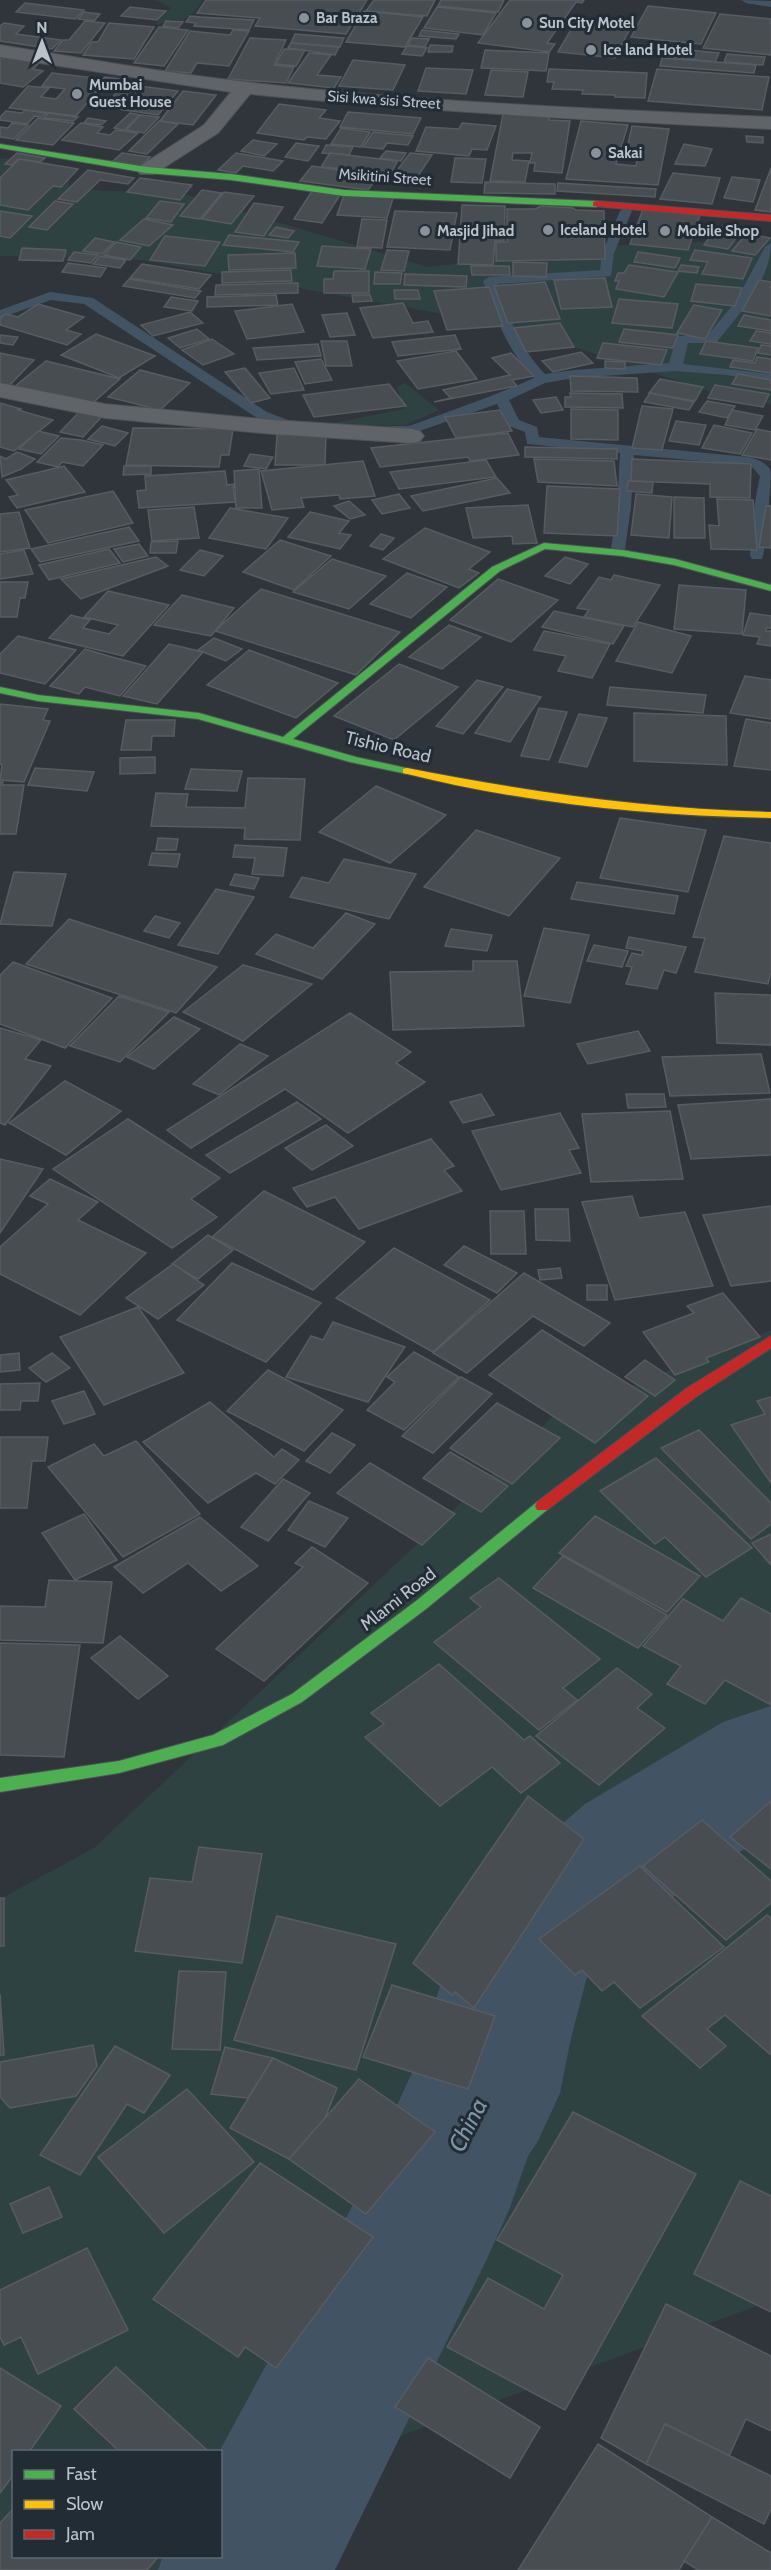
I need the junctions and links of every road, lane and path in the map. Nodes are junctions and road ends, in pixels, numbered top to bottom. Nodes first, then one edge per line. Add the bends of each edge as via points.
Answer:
1 (0, 51) edge
2 (244, 88) junction
3 (771, 123) edge
4 (0, 146) edge
5 (147, 170) junction
6 (771, 218) edge
7 (0, 390) edge
8 (412, 436) dead end
9 (771, 588) edge
10 (0, 690) edge
11 (287, 739) junction
12 (771, 815) edge
13 (771, 1341) edge
14 (0, 1785) edge

1 - 2 street, Sisi kwa sisi Street
2 - 3 street, Sisi kwa sisi Street via 602,115
2 - 5 street via 211,129
4 - 5 street, Msikitini Street
5 - 6 street, Msikitini Street via 344,193 638,206
7 - 8 street via 105,411
9 - 11 street via 664,560 544,546 496,569
10 - 11 street, Tishio Road via 38,698 199,716
11 - 12 street, Tishio Road via 354,760 494,789 620,807
13 - 14 street, Mlami Road via 692,1392 561,1490 421,1605 297,1698 217,1740 119,1767

